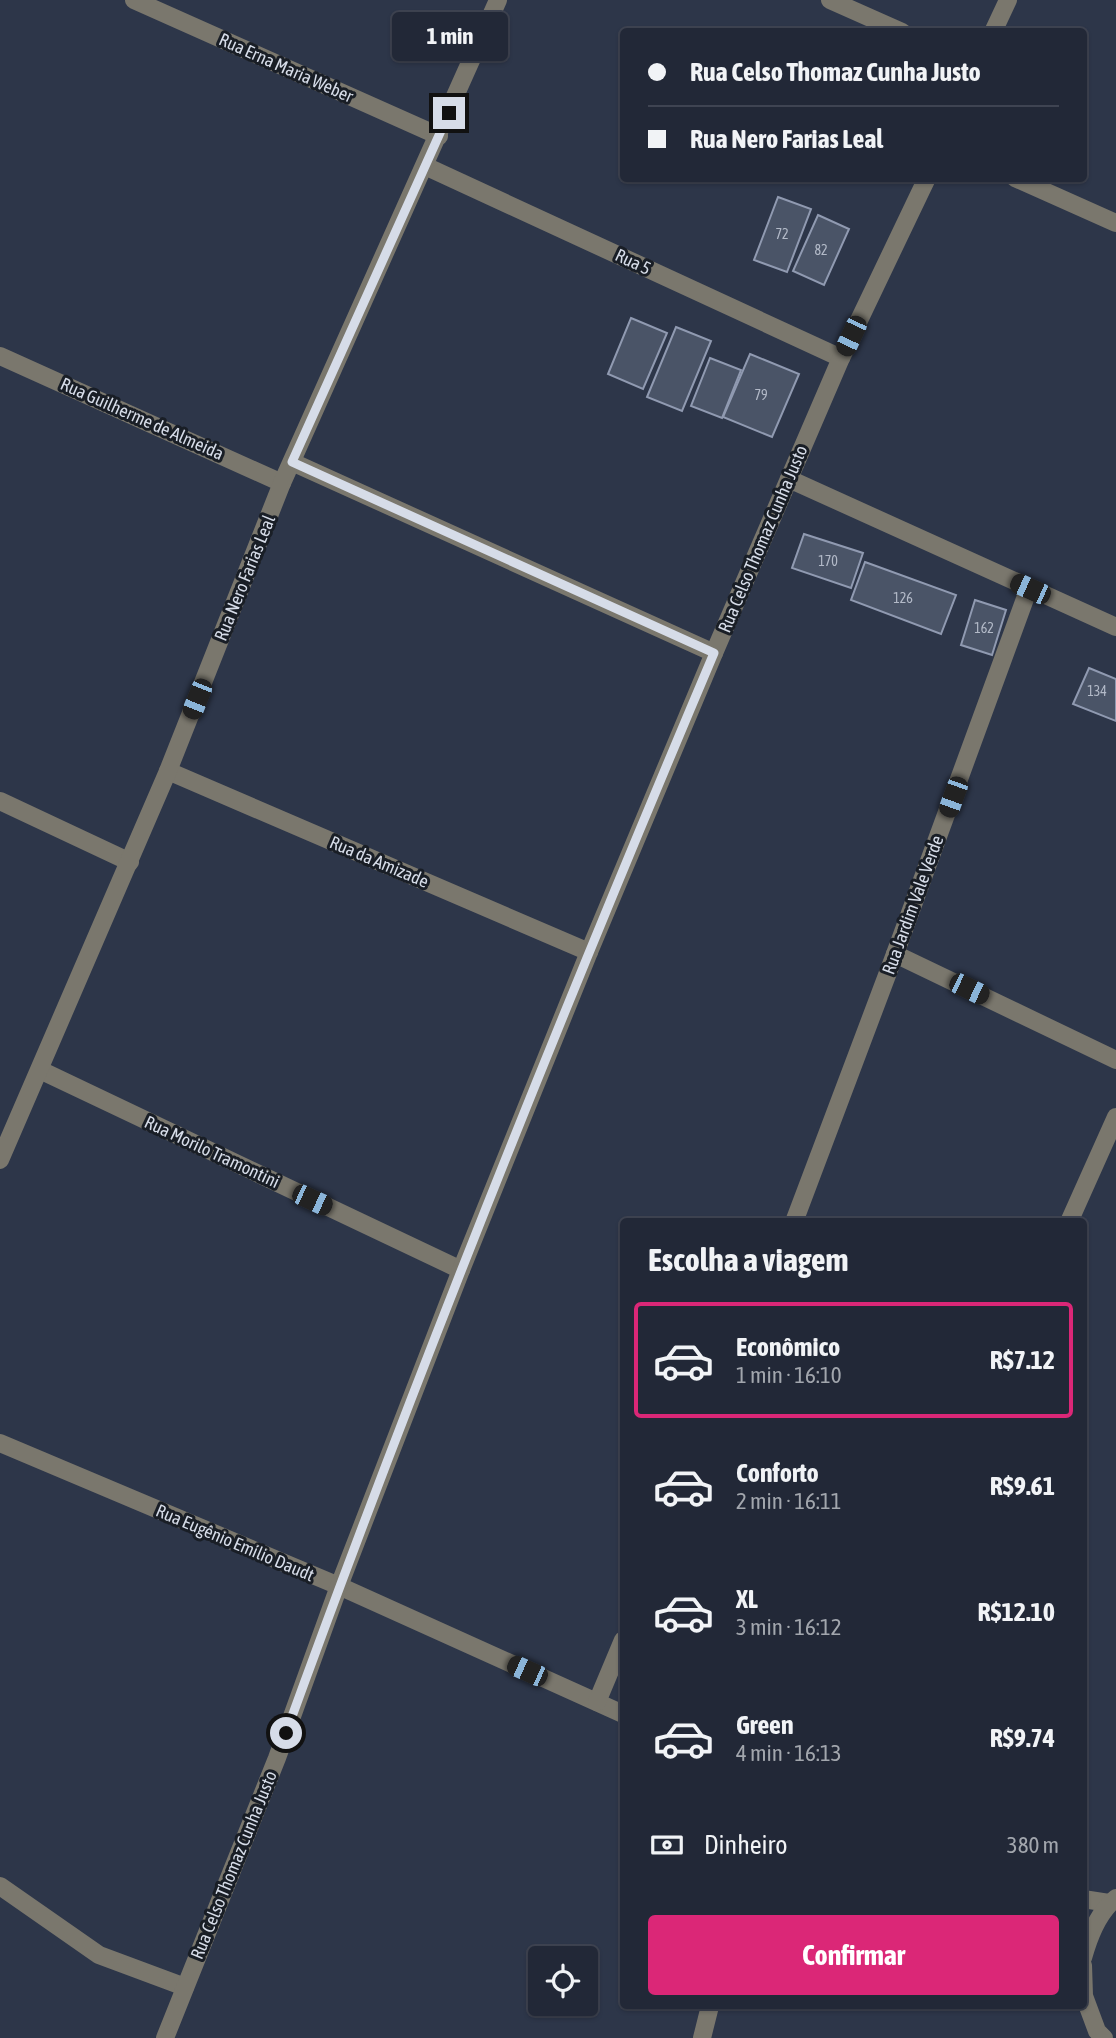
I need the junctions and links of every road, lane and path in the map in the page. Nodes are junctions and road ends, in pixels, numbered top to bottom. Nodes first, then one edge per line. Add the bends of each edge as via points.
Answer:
1 (134, 0) edge
2 (498, 0) edge
3 (830, 0) edge
4 (1008, 0) edge
5 (893, 28) edge
6 (995, 28) edge
7 (439, 136) junction
8 (425, 166) junction
9 (925, 182) edge
10 (1025, 182) edge
11 (1116, 223) edge
12 (0, 356) edge
13 (841, 358) junction
14 (292, 462) junction
15 (789, 480) junction
16 (282, 483) junction
17 (1030, 589) junction
18 (1116, 627) edge
19 (714, 653) junction
20 (168, 771) junction
21 (0, 801) edge
22 (130, 862) junction
23 (589, 952) junction
24 (895, 954) junction
25 (1116, 1060) edge
26 (40, 1070) junction
27 (1116, 1117) edge
28 (0, 1160) edge
29 (796, 1218) edge
30 (1071, 1218) edge
31 (461, 1270) junction
32 (0, 1443) edge
33 (339, 1586) junction
34 (620, 1647) edge
35 (597, 1702) junction
36 (620, 1713) edge
37 (0, 1886) edge
38 (1087, 1899) edge
39 (1112, 1900) edge
40 (1087, 1943) edge
41 (185, 1987) junction
42 (1087, 2004) edge
43 (708, 2009) edge
44 (165, 2038) edge
45 (702, 2038) edge
46 (1104, 2038) edge

1 - 7 street, Rua Erna Maria Weber
2 - 7 street, Rua Nero Farias Leal
3 - 5 street
4 - 6 street
7 - 8 street, Rua Nero Farias Leal
8 - 13 street, Rua 5
8 - 14 street, Rua Nero Farias Leal
9 - 13 street, Rua Celso Thomaz Cunha Justo
10 - 11 street
12 - 16 street, Rua Guilherme de Almeida
13 - 15 street, Rua Celso Thomaz Cunha Justo
14 - 16 street, Rua Nero Farias Leal
14 - 19 street
15 - 17 street
15 - 19 street, Rua Celso Thomaz Cunha Justo
16 - 20 street, Rua Nero Farias Leal
17 - 18 street
17 - 24 street, Rua Jardim Vale Verde
19 - 23 street, Rua Celso Thomaz Cunha Justo
20 - 22 street, Rua Nero Farias Leal
20 - 23 street, Rua da Amizade
21 - 22 street
22 - 26 street, Rua Nero Farias Leal
23 - 31 street, Rua Celso Thomaz Cunha Justo
24 - 25 street
24 - 29 street, Rua Jardim Vale Verde
26 - 28 street, Rua Nero Farias Leal
26 - 31 street, Rua Morilo Tramontini
27 - 30 street
31 - 33 street, Rua Celso Thomaz Cunha Justo
32 - 33 street, Rua Eugênio Emílio Daudt
33 - 35 street, Rua Eugênio Emílio Daudt
33 - 41 street, Rua Celso Thomaz Cunha Justo via 277,1758
34 - 35 street
35 - 36 street, Rua Eugênio Emílio Daudt
37 - 41 street via 99,1955
38 - 39 street
39 - 40 street
41 - 44 street, Rua Celso Thomaz Cunha Justo
42 - 46 street
43 - 45 street

